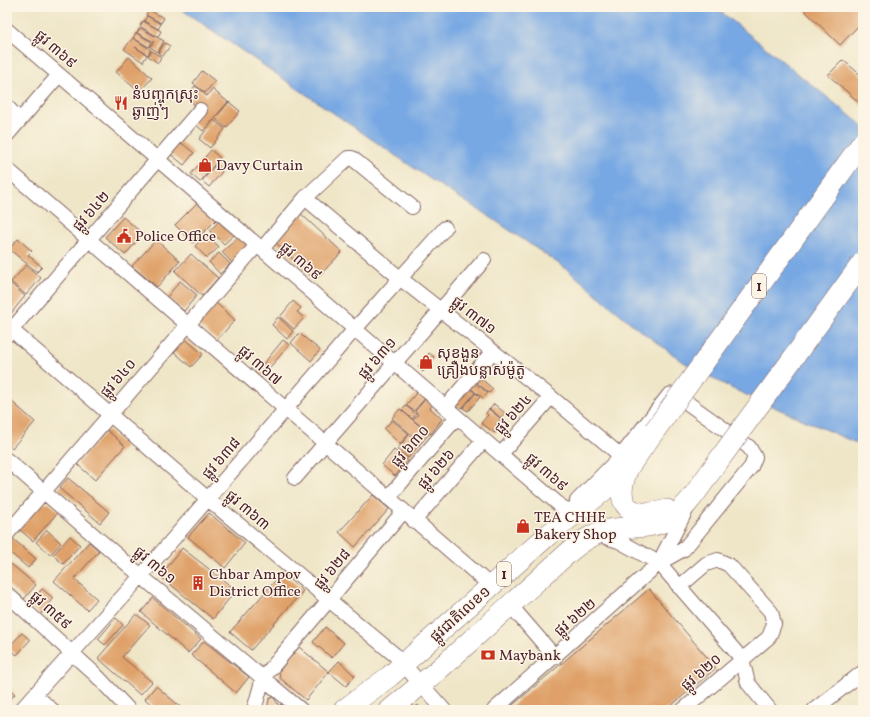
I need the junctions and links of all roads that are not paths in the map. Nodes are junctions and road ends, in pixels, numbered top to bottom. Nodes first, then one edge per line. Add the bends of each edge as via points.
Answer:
1 (7, 30) edge
2 (59, 75) junction
3 (7, 107) edge
4 (200, 110) dead end
5 (20, 120) junction
6 (7, 135) edge
7 (863, 142) edge
8 (158, 160) junction
9 (7, 169) edge
10 (305, 198) junction
11 (412, 207) dead end
12 (445, 228) dead end
13 (89, 240) junction
14 (259, 247) junction
15 (484, 260) dead end
16 (863, 262) edge
17 (401, 279) junction
18 (441, 310) junction
19 (187, 324) junction
20 (355, 329) junction
21 (8, 330) edge
22 (493, 351) junction
23 (395, 363) junction
24 (550, 396) junction
25 (446, 407) junction
26 (285, 410) junction
27 (109, 415) junction
28 (457, 417) junction
29 (484, 440) junction
30 (325, 444) junction
31 (501, 454) junction
32 (7, 460) edge
33 (624, 462) junction
34 (295, 478) dead end
35 (44, 491) junction
36 (695, 494) junction
37 (388, 498) junction
38 (208, 499) junction
39 (403, 512) junction
40 (576, 512) junction
41 (414, 521) junction
42 (7, 534) edge
43 (596, 534) junction
44 (659, 563) junction
45 (141, 576) junction
46 (491, 586) junction
47 (679, 587) junction
48 (7, 594) edge
49 (329, 599) junction
50 (511, 606) junction
51 (72, 652) junction
52 (555, 657) junction
53 (742, 659) junction
54 (403, 664) junction
55 (863, 672) edge
56 (263, 678) junction
57 (422, 685) junction
58 (35, 695) junction
59 (298, 709) edge
60 (21, 710) edge
61 (52, 710) edge
62 (129, 710) edge
63 (254, 710) edge
64 (344, 710) edge
65 (390, 710) edge
66 (444, 710) edge
67 (494, 710) edge
68 (683, 710) edge
69 (770, 710) edge
70 (814, 710) edge

1 - 2 street, ផ្លូវ ៣៦៩
2 - 5 street
2 - 8 street, ផ្លូវ ៣៦៩
3 - 5 street
4 - 8 street, ផ្លូវ ៦៤២
5 - 6 street
7 - 33 highway, ផ្លូវជាតិលេខ១ / 1, bridge via 655,430
8 - 13 street, ផ្លូវ ៦៤២
8 - 14 street, ផ្លូវ ៣៦៩
9 - 13 street, ផ្លូវ ៣៦៧
10 - 11 street, ផ្លូវ ៦៤០ via 344,160 352,158
10 - 14 street, ផ្លូវ ៦៤០
10 - 17 street, ផ្លូវ ៣៧១
12 - 17 street, ផ្លូវ ៦៣៨
13 - 19 street, ផ្លូវ ៣៦៧
13 - 21 street, ផ្លូវ ៦៤២
14 - 19 street, ផ្លូវ ៦៤០
14 - 20 street, ផ្លូវ ៣៦៩
15 - 18 street, ផ្លូវ ៦៣១
16 - 36 highway, ផ្លូវជាតិលេខ១ / 1, bridge
17 - 18 street, ផ្លូវ ៣៧១
17 - 20 street, ផ្លូវ ៦៣៨
18 - 22 street, ផ្លូវ ៣៧១
18 - 23 street, ផ្លូវ ៦៣១
19 - 26 street, ផ្លូវ ៣៦៧
19 - 27 street, ផ្លូវ ៦៤០
20 - 23 street, ផ្លូវ ៣៦៩
20 - 26 street, ផ្លូវ ៦៣៨
21 - 27 street, ផ្លូវ ៣៦៣
22 - 24 street, ផ្លូវ ៣៧១
22 - 25 street
23 - 25 street, ផ្លូវ ៣៦៩
23 - 30 street, ផ្លូវ ៦៣១
24 - 31 street, ផ្លូវ ៦២៤
24 - 33 street, ផ្លូវ ៣៧១
25 - 28 street, ផ្លូវ ៣៦៩
26 - 30 street, ផ្លូវ ៣៦៧
26 - 38 street, ផ្លូវ ៦៣៨
27 - 35 street, ផ្លូវ ៦៤០
27 - 38 street, ផ្លូវ ៣៦៣
28 - 29 street, ផ្លូវ ៣៦៩
28 - 37 street, ផ្លូវ ៦៣០
29 - 31 street, ផ្លូវ ៣៦៩
29 - 41 street, ផ្លូវ ៦២៦
30 - 34 street, ផ្លូវ ៦៣១
30 - 37 street, ផ្លូវ ៣៦៧
31 - 40 street, ផ្លូវ ៣៦៩ via 563,508
32 - 35 street, ផ្លូវ ៣៦១
33 - 36 highway via 621,493 628,506 636,512 666,511 684,503
33 - 40 highway, ផ្លូវជាតិលេខ១ / 1
33 - 44 street via 669,395 674,394 749,447 755,457 751,467 684,549
35 - 42 street, ផ្លូវ ៦៤០
35 - 45 street, ផ្លូវ ៣៦១
36 - 43 highway, ផ្លូវជាតិលេខ១ / 1 via 667,520 654,525 608,530
36 - 44 street
37 - 39 street, ផ្លូវ ៣៦៧
38 - 45 street, ផ្លូវ ៦៣៨
38 - 49 street, ផ្លូវ ៣៦៣
39 - 41 street, ផ្លូវ ៣៦៧
39 - 49 street, ផ្លូវ ៦២៨
40 - 46 highway, ផ្លូវជាតិលេខ១ / 1
41 - 46 street, ផ្លូវ ៣៦៧
43 - 44 street via 619,541
43 - 50 highway, ផ្លូវជាតិលេខ១ / 1 via 568,553
44 - 47 street
44 - 52 street, ផ្លូវ ៦២២
45 - 51 street, ផ្លូវ ៦៣៨
45 - 56 street, ផ្លូវ ៣៦១
46 - 54 highway, ផ្លូវជាតិលេខ១ / 1
47 - 53 street
47 - 53 street, ផ្លូវ ៦២០ via 706,564 718,560 730,565 771,612 774,624 769,636
48 - 51 street, ផ្លូវ ៣៥៩
49 - 54 street, ផ្លូវ ៣៦៣
49 - 56 street, ផ្លូវ ៦២៨
50 - 52 street
50 - 57 highway, ផ្លូវជាតិលេខ១ / 1
51 - 58 street, ផ្លូវ ៦៣៨
51 - 62 street, ផ្លូវ ៣៥៩
52 - 67 street, ផ្លូវ ៦២២
53 - 68 street, ផ្លូវ ៦២០
53 - 69 street via 748,682
54 - 57 street, ផ្លូវ ៣៦៣
54 - 64 highway, ផ្លូវជាតិលេខ១ / 1
55 - 70 street
56 - 59 street, ផ្លូវ ៣៦១
56 - 63 street, ផ្លូវ ៦២៨
57 - 65 highway, ផ្លូវជាតិលេខ១ / 1
57 - 66 street, ផ្លូវ ៣៦៣
58 - 60 street, ផ្លូវ ៦៣៨
58 - 61 street

